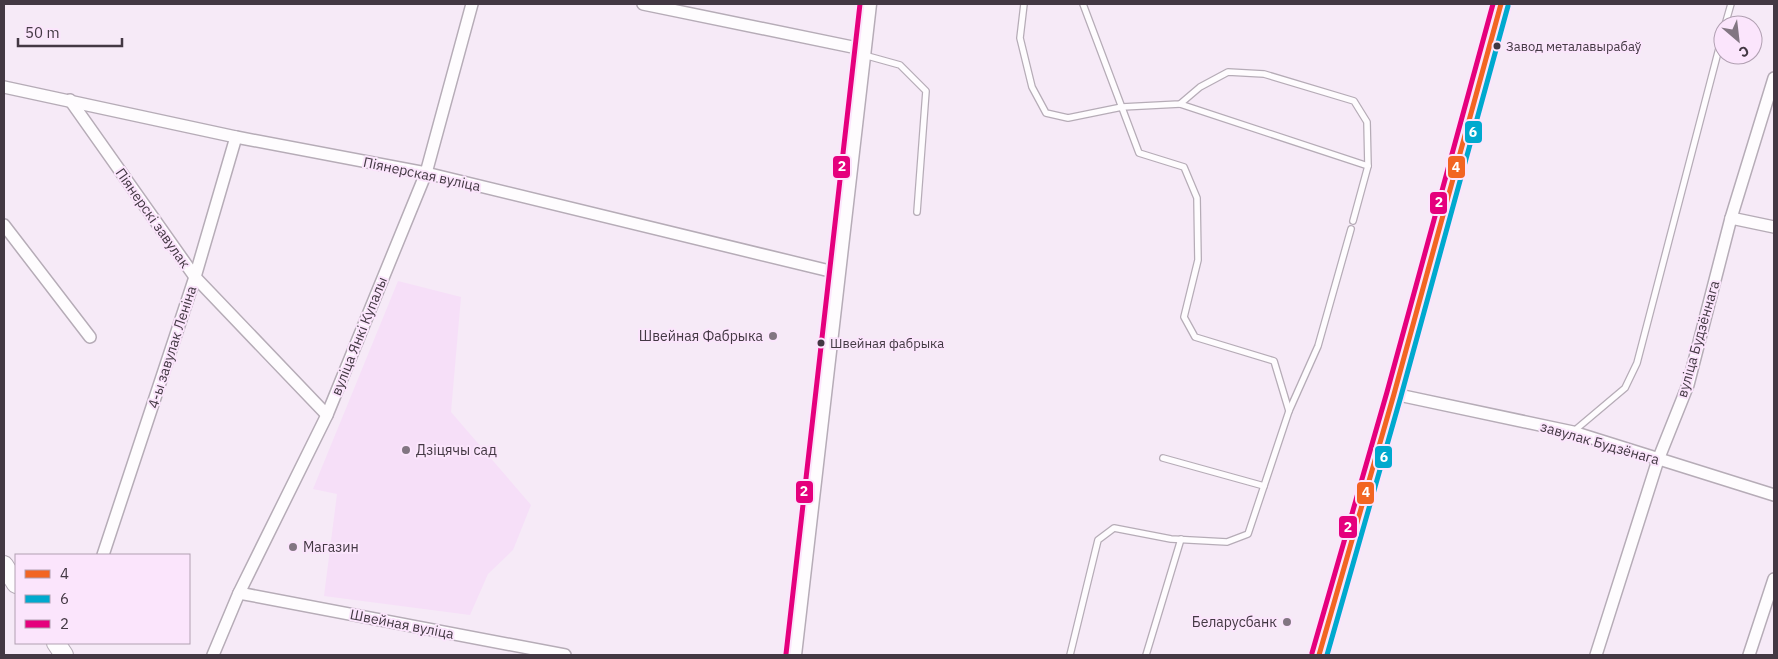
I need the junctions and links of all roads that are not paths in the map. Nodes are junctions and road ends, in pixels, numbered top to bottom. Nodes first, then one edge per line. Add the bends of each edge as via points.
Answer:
1 (472, 4) edge
2 (642, 4) edge
3 (868, 4) edge
4 (1024, 4) edge
5 (1083, 4) edge
6 (1501, 4) edge
7 (862, 51) junction
8 (1715, 65) edge
9 (1774, 78) edge
10 (4, 87) edge
11 (70, 100) junction
12 (1180, 104) junction
13 (1122, 107) junction
14 (236, 137) junction
15 (1368, 166) junction
16 (426, 174) junction
17 (917, 212) dead end
18 (1731, 218) junction
19 (1353, 221) dead end
20 (4, 226) edge
21 (1774, 227) edge
22 (1351, 229) dead end
23 (838, 273) junction
24 (195, 277) junction
25 (90, 337) dead end
26 (1394, 394) junction
27 (1289, 411) junction
28 (326, 415) junction
29 (1573, 432) junction
30 (1163, 458) dead end
31 (1658, 460) junction
32 (1264, 486) junction
33 (1774, 494) edge
34 (1181, 540) junction
35 (103, 554) edge
36 (4, 565) edge
37 (1774, 579) edge
38 (15, 582) edge
39 (239, 593) junction
40 (213, 655) edge
41 (565, 655) edge
42 (793, 655) edge
43 (1070, 655) edge
44 (1146, 655) edge
45 (1319, 655) edge
46 (1596, 655) edge
47 (1749, 655) edge

1 - 16 street, вуліца Янкі Купалы
2 - 7 street
3 - 7 street
4 - 13 lane via 1020,38 1032,87 1046,113 1068,118
5 - 13 lane
6 - 26 street
7 - 17 lane via 900,65 926,91
7 - 23 street
8 - 29 lane via 1637,363 1625,388
9 - 18 street, вуліца Будзённага
10 - 11 street, Піянерская вуліца
11 - 14 street, Піянерская вуліца
11 - 24 street, Піянерскі завулак
12 - 13 lane
12 - 15 lane
12 - 15 lane via 1200,87 1228,72 1264,74 1354,101 1367,122
13 - 27 lane via 1139,153 1184,168 1197,198 1198,260 1184,317 1195,337 1274,361
14 - 16 street, Піянерская вуліца
14 - 24 street, 4-ы завулак Леніна
15 - 19 lane
16 - 23 street, Піянерская вуліца
16 - 28 street, вуліца Янкі Купалы
18 - 21 street
18 - 31 street, вуліца Будзённага via 1688,385
20 - 25 street
22 - 27 lane via 1318,346
23 - 42 street
24 - 28 street, Піянерскі завулак
24 - 35 street, 4-ы завулак Леніна
26 - 29 street, завулак Будзёнага
26 - 45 street
27 - 32 lane
28 - 39 street, вуліца Янкі Купалы
29 - 31 street, завулак Будзёнага
30 - 32 lane
31 - 33 street, завулак Будзёнага
31 - 46 street, вуліца Будзённага
32 - 34 lane via 1248,534 1227,542
34 - 43 lane via 1114,528 1098,540
34 - 44 lane
36 - 38 main road
37 - 47 street
39 - 40 street, вуліца Янкі Купалы
39 - 41 street, Швейная вуліца

